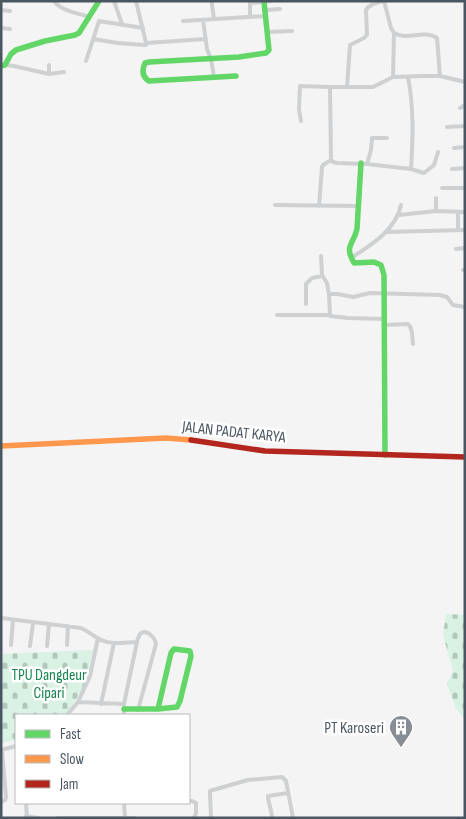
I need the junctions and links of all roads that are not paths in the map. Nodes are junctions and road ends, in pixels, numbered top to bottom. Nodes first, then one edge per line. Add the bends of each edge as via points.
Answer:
1 (54, 1) edge
2 (99, 1) edge
3 (114, 1) edge
4 (136, 1) edge
5 (212, 1) edge
6 (271, 1) edge
7 (383, 1) edge
8 (250, 2) edge
9 (264, 2) edge
10 (280, 9) dead end
11 (1, 10) edge
12 (10, 11) dead end
13 (266, 13) junction
14 (89, 17) junction
15 (250, 18) junction
16 (214, 19) junction
17 (203, 20) junction
18 (184, 21) dead end
19 (122, 24) junction
20 (1, 28) edge
21 (143, 28) junction
22 (10, 29) dead end
23 (292, 31) dead end
24 (268, 32) junction
25 (394, 33) junction
26 (93, 39) junction
27 (206, 39) junction
28 (146, 43) junction
29 (211, 59) junction
30 (86, 61) dead end
31 (3, 65) edge
32 (49, 65) dead end
33 (64, 72) dead end
34 (48, 74) junction
35 (236, 76) dead end
36 (440, 76) junction
37 (214, 77) junction
38 (393, 77) junction
39 (408, 77) junction
40 (465, 82) edge
41 (330, 87) junction
42 (347, 87) junction
43 (465, 105) edge
44 (460, 108) dead end
45 (301, 121) dead end
46 (465, 126) edge
47 (447, 127) dead end
48 (387, 138) dead end
49 (465, 147) edge
50 (454, 148) dead end
51 (438, 152) dead end
52 (331, 160) junction
53 (364, 164) junction
54 (465, 168) edge
55 (411, 169) junction
56 (452, 169) dead end
57 (442, 188) dead end
58 (465, 188) edge
59 (436, 198) dead end
60 (276, 205) dead end
61 (401, 205) dead end
62 (319, 206) junction
63 (358, 206) junction
64 (436, 211) junction
65 (458, 212) junction
66 (465, 212) edge
67 (399, 214) junction
68 (458, 230) junction
69 (465, 230) edge
70 (386, 232) junction
71 (465, 248) edge
72 (456, 249) dead end
73 (321, 256) dead end
74 (351, 258) junction
75 (322, 276) junction
76 (329, 294) junction
77 (384, 294) junction
78 (306, 304) dead end
79 (465, 307) edge
80 (330, 315) junction
81 (277, 316) dead end
82 (385, 322) junction
83 (413, 344) dead end
84 (1, 446) edge
85 (385, 455) junction
86 (465, 457) edge
87 (1, 618) edge
88 (13, 620) junction
89 (33, 623) junction
90 (49, 624) junction
91 (68, 626) junction
92 (98, 638) junction
93 (136, 642) junction
94 (114, 644) junction
95 (11, 645) dead end
96 (67, 645) dead end
97 (30, 646) dead end
98 (47, 646) dead end
99 (78, 702) junction
100 (101, 704) junction
101 (158, 709) junction
102 (124, 710) edge
103 (138, 710) junction
104 (68, 714) edge
105 (15, 746) edge
106 (2, 750) edge
107 (288, 793) junction
108 (190, 801) edge
109 (1, 802) edge
110 (26, 804) edge
111 (124, 804) edge
112 (26, 817) edge
113 (38, 818) edge
114 (57, 818) edge
115 (125, 818) edge
116 (135, 818) edge
117 (194, 818) edge
118 (211, 818) edge
119 (272, 818) edge
120 (293, 818) edge

1 - 14 street via 61,7
2 - 14 street
3 - 19 street
4 - 21 street
5 - 16 street
6 - 9 street
7 - 25 street
7 - 42 street via 368,7 367,35 350,46
8 - 9 street
8 - 15 street
9 - 13 street
10 - 13 street
11 - 12 street
13 - 15 street
13 - 24 street
14 - 31 street via 79,33 16,50
15 - 16 street
16 - 17 street
17 - 18 street
17 - 27 street
19 - 21 street
19 - 26 street via 99,21
20 - 22 street
21 - 28 street
23 - 24 street
24 - 29 street via 269,50 266,53
25 - 36 street via 402,36 430,34 437,38
25 - 38 street
26 - 28 street
26 - 30 street
27 - 28 street
27 - 29 street
29 - 37 street
29 - 37 street via 148,62 143,68 144,75 149,81
31 - 34 street
32 - 34 street
33 - 34 street
35 - 37 street
36 - 39 street
36 - 40 street
38 - 39 street
38 - 42 street via 373,87
39 - 55 street via 413,129
41 - 42 street
41 - 45 street via 300,86
41 - 52 street
43 - 44 street
46 - 47 street
48 - 53 street via 372,138
49 - 50 street
51 - 55 street via 434,165 424,173
52 - 53 street
52 - 62 street via 322,167
53 - 55 street
53 - 63 street
54 - 56 street
57 - 58 street
59 - 64 street
60 - 62 street
61 - 67 street
62 - 63 street
63 - 74 street via 357,235 349,248
64 - 65 street
64 - 67 street
65 - 66 street
65 - 68 street
67 - 70 street
68 - 69 street
68 - 70 street
70 - 74 street
71 - 72 street
73 - 75 street
74 - 77 street via 354,263 381,265
75 - 76 street
75 - 78 street via 312,278 306,284
76 - 77 street via 353,297
76 - 80 street
77 - 79 street via 443,295 453,305
77 - 82 street
80 - 81 street
80 - 82 street
82 - 83 street via 410,325
82 - 85 street
84 - 85 street, JALAN PADAT KARYA via 179,438 246,449
85 - 86 street, JALAN PADAT KARYA
87 - 88 street
88 - 89 street
88 - 95 street
89 - 90 street
89 - 97 street
90 - 91 street
90 - 98 street
91 - 92 street via 87,630
91 - 96 street
92 - 94 street
92 - 99 street via 90,676
93 - 94 street
93 - 102 street
93 - 103 street via 143,632 153,637 156,643
94 - 100 street
99 - 100 street
99 - 104 street
100 - 102 street
101 - 101 street via 178,706 190,651 174,649 171,653
101 - 103 street
102 - 103 street
105 - 106 street
106 - 109 street via 6,799
107 - 118 street via 282,777 248,780 213,790 210,791
107 - 119 street via 268,796
107 - 120 street
108 - 117 street via 196,803
110 - 112 street
111 - 115 street
112 - 113 street
114 - 115 street
115 - 116 street

